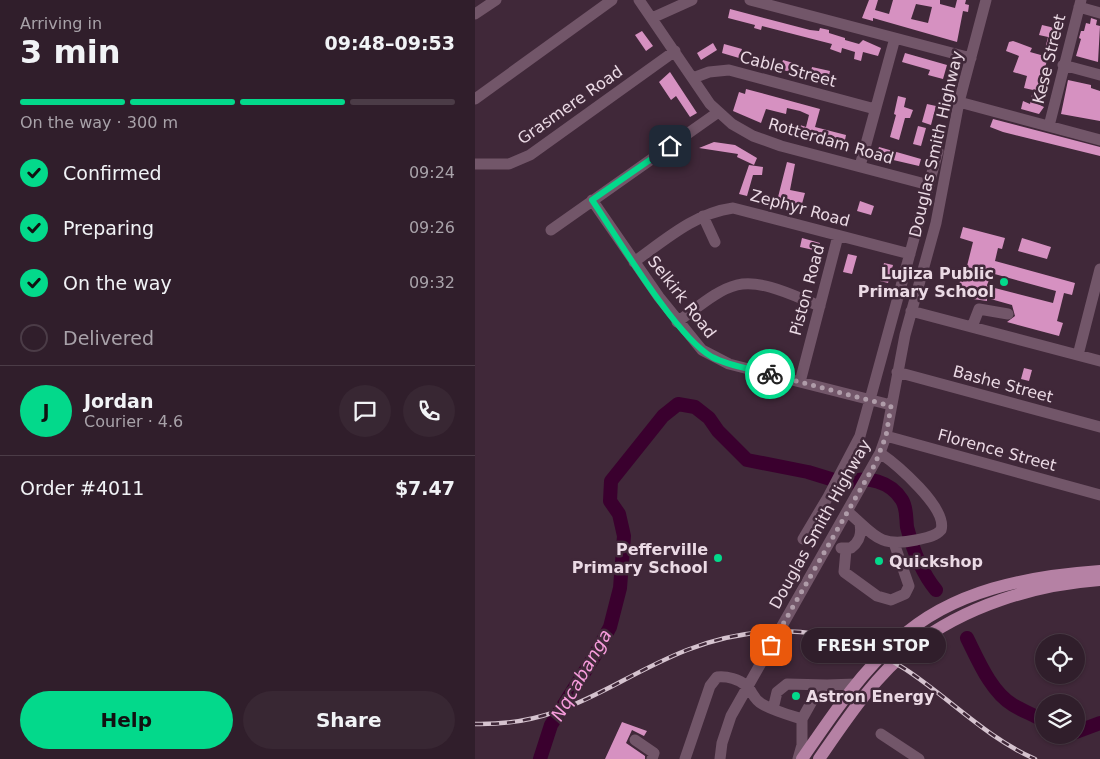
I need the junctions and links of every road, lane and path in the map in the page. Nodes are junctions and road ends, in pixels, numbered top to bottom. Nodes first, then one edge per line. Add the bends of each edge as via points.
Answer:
1 (496, 0) edge
2 (612, 0) edge
3 (639, 0) edge
4 (692, 0) edge
5 (750, 0) edge
6 (986, 0) edge
7 (1080, 4) edge
8 (1100, 13) edge
9 (475, 14) edge
10 (652, 18) junction
11 (895, 38) junction
12 (675, 51) junction
13 (971, 58) junction
14 (1063, 65) junction
15 (1100, 75) edge
16 (693, 78) junction
17 (475, 98) edge
18 (959, 102) junction
19 (875, 109) junction
20 (717, 113) junction
21 (1049, 126) junction
22 (1100, 140) edge
23 (938, 151) dead end
24 (475, 164) edge
25 (860, 166) junction
26 (929, 185) junction
27 (592, 200) junction
28 (703, 216) junction
29 (551, 230) dead end
30 (838, 236) junction
31 (715, 242) dead end
32 (910, 254) junction
33 (635, 262) junction
34 (1100, 269) edge
35 (820, 306) junction
36 (911, 311) junction
37 (1008, 314) dead end
38 (677, 322) junction
39 (972, 327) junction
40 (1078, 355) junction
41 (1100, 361) edge
42 (897, 372) junction
43 (800, 382) junction
44 (871, 400) junction
45 (891, 406) junction
46 (1100, 427) edge
47 (886, 436) junction
48 (880, 453) junction
49 (1100, 495) edge
50 (848, 512) junction
51 (861, 524) junction
52 (803, 539) dead end
53 (896, 543) junction
54 (830, 544) junction
55 (847, 550) junction
56 (1095, 576) edge
57 (855, 684) junction
58 (827, 685) junction
59 (747, 686) junction
60 (773, 709) junction
61 (803, 719) junction
62 (881, 734) dead end
63 (635, 740) dead end
64 (652, 759) edge
65 (685, 759) edge
66 (720, 759) edge
67 (798, 759) edge
68 (802, 759) edge
69 (819, 759) edge
70 (919, 759) edge

1 - 9 street
2 - 17 street
3 - 10 street, Rotterdam Road
4 - 10 street
5 - 11 street
6 - 13 street, Douglas Smith Highway
7 - 8 street
7 - 14 street, Kese Street
10 - 12 street, Rotterdam Road
11 - 13 street
11 - 19 street
12 - 16 street, Rotterdam Road
12 - 24 street, Grasmere Road via 530,154 509,164
13 - 18 street, Douglas Smith Highway
14 - 15 street
14 - 21 street, Kese Street
16 - 19 street, Cable Street via 729,70
16 - 20 street, Rotterdam Road
18 - 21 street
18 - 36 street, Douglas Smith Highway via 936,223
19 - 25 street
20 - 25 street, Rotterdam Road via 767,142
20 - 27 street
21 - 22 street
23 - 26 street
25 - 26 street, Rotterdam Road
26 - 32 street
27 - 29 street
27 - 33 street, Selkirk Road
28 - 30 street, Zephyr Road via 721,209 744,209
28 - 31 street
28 - 33 street, Zephyr Road
30 - 32 street, Zephyr Road
30 - 35 street, Piston Road
32 - 44 street
33 - 38 street, Selkirk Road
34 - 40 street
35 - 38 street via 759,285 747,284 726,290
35 - 43 street, Piston Road
36 - 39 street
36 - 42 street, Douglas Smith Highway
37 - 39 street via 979,309
38 - 43 street, Selkirk Road via 702,350 720,360
39 - 40 street
40 - 41 street
42 - 45 street, Douglas Smith Highway
42 - 46 street, Bashe Street
43 - 44 street, Selkirk Road
44 - 45 street, Selkirk Road
44 - 52 street via 861,436
45 - 47 street, Douglas Smith Highway
47 - 48 street, Douglas Smith Highway
47 - 49 street, Florence Street
48 - 50 street, Douglas Smith Highway
48 - 53 street via 911,478 942,520 943,526 938,533
50 - 51 street
50 - 54 street, Douglas Smith Highway
51 - 53 street via 881,539
51 - 55 street via 858,542
53 - 55 street via 909,586 905,594 891,600 877,596 844,572
54 - 55 street
54 - 59 street, Douglas Smith Highway
56 - 57 main road via 1016,582 973,595 945,608 899,639
56 - 69 main road via 993,602 950,622 911,648 874,685
57 - 58 street
57 - 68 main road
58 - 60 street via 787,684 777,692
58 - 61 street via 816,694
59 - 60 street via 757,701
59 - 65 street via 728,677 713,681
59 - 66 street, Douglas Smith Highway via 725,730
60 - 61 street
61 - 67 street
62 - 70 street
63 - 64 street via 654,752

